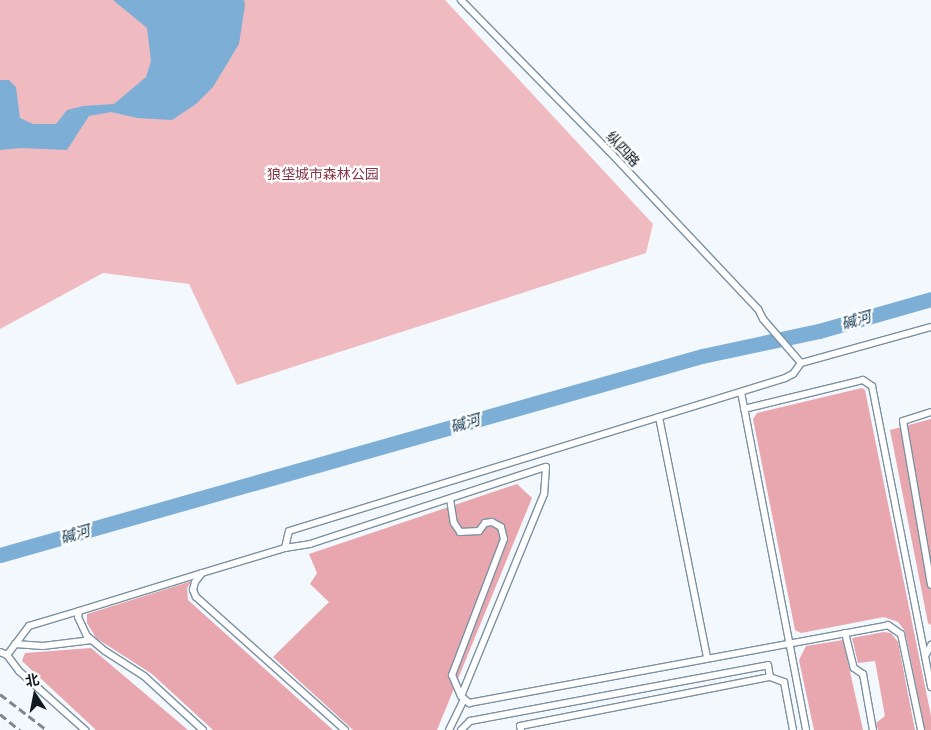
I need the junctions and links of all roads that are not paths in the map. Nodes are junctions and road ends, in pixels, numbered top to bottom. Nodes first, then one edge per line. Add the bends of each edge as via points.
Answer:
1 (461, 0) edge
2 (931, 326) edge
3 (801, 363) junction
4 (741, 392) junction
5 (744, 409) junction
6 (931, 412) edge
7 (659, 417) junction
8 (450, 499) junction
9 (285, 548) junction
10 (202, 573) junction
11 (931, 584) edge
12 (79, 611) junction
13 (845, 633) junction
14 (92, 640) junction
15 (789, 643) junction
16 (15, 644) junction
17 (931, 645) edge
18 (0, 652) edge
19 (8, 655) junction
20 (925, 656) junction
21 (707, 658) junction
22 (770, 677) junction
23 (931, 687) edge
24 (463, 697) junction
25 (85, 730) edge
26 (203, 730) edge
27 (345, 730) edge
28 (449, 730) edge
29 (461, 730) edge
30 (521, 730) edge
31 (793, 730) edge
32 (806, 730) edge
33 (873, 730) edge
34 (921, 730) edge

1 - 3 street, 纵四路 via 758,310
2 - 3 street
3 - 4 street via 793,374
4 - 5 street
4 - 7 street
5 - 15 street
5 - 20 street via 863,380 872,386
6 - 11 street via 903,420
7 - 9 street via 289,531
7 - 21 street
8 - 9 street via 310,544
8 - 24 street via 454,523 460,532 479,531 485,523 492,522 501,528 504,539 452,675
8 - 24 street via 546,468 544,494
9 - 10 street
10 - 12 street
10 - 27 street via 195,582 193,590 196,597
12 - 14 street via 78,617
12 - 16 street via 29,626
13 - 15 street
13 - 33 street via 854,668 863,674
13 - 34 street via 888,625 901,634
14 - 16 street via 43,646
14 - 26 street via 144,676
15 - 21 street
15 - 32 street
16 - 19 street
17 - 20 street
18 - 19 street
19 - 25 street via 19,671
20 - 23 street
21 - 24 street via 507,693 469,703
22 - 29 street via 768,665 470,721
22 - 30 street via 520,726
22 - 31 street via 784,682
24 - 28 street

